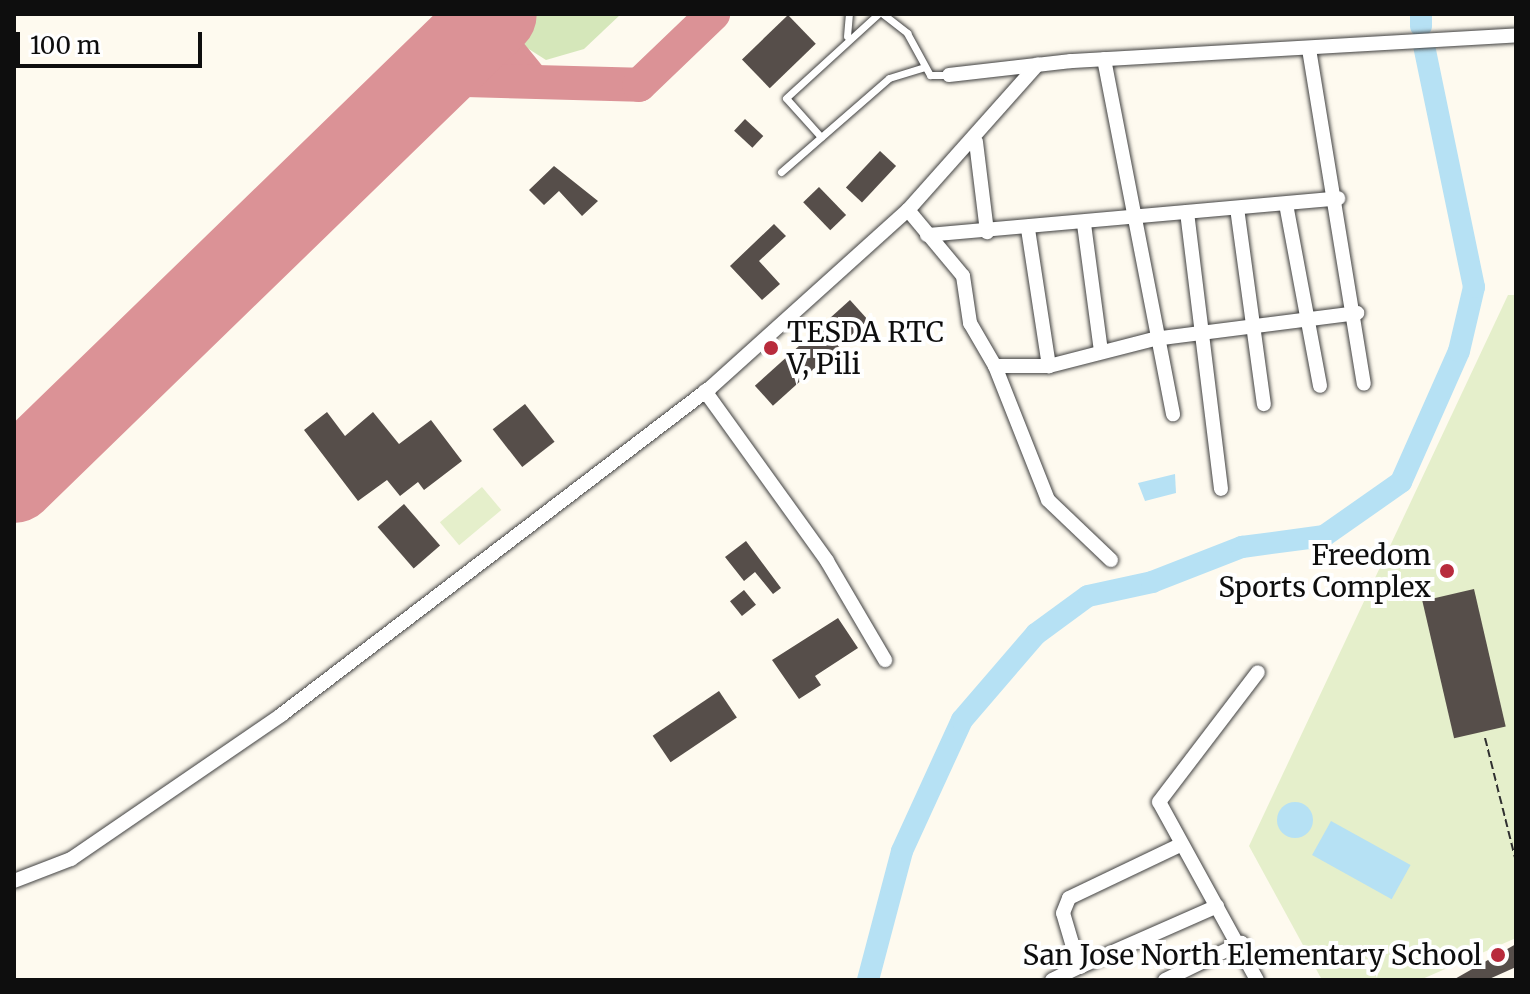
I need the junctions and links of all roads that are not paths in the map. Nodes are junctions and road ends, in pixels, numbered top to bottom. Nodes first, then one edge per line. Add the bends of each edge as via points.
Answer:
1 (849, 14) edge
2 (880, 14) edge
3 (1516, 35) edge
4 (847, 36) junction
5 (1309, 49) junction
6 (1104, 59) junction
7 (1038, 64) junction
8 (924, 67) junction
9 (949, 75) joint
10 (821, 137) junction
11 (976, 142) junction
12 (781, 172) dead end
13 (1338, 198) junction
14 (1286, 204) junction
15 (1237, 208) junction
16 (908, 210) junction
17 (1187, 212) junction
18 (1136, 218) junction
19 (1084, 224) junction
20 (1028, 229) junction
21 (987, 232) junction
22 (927, 235) junction
23 (1357, 313) junction
24 (1308, 320) junction
25 (1255, 326) junction
26 (1205, 333) junction
27 (1154, 339) junction
28 (1101, 352) junction
29 (995, 366) junction
30 (1049, 366) junction
31 (1364, 384) dead end
32 (1320, 386) dead end
33 (705, 391) junction
34 (1264, 404) dead end
35 (1173, 414) dead end
36 (1221, 489) dead end
37 (1111, 560) dead end
38 (885, 660) dead end
39 (1258, 672) dead end
40 (1178, 846) junction
41 (14, 881) edge
42 (1217, 906) junction
43 (1241, 943) junction
44 (1079, 967) junction
45 (1052, 980) edge
46 (1165, 980) edge
47 (1257, 980) edge

1 - 4 lane
2 - 4 lane
2 - 8 lane via 907,33
3 - 5 street
4 - 10 lane via 786,98
5 - 6 street
5 - 13 street
6 - 7 street
6 - 18 street
7 - 9 street
7 - 11 street
8 - 9 lane
8 - 10 lane via 889,78
10 - 12 lane
11 - 16 street
11 - 21 street
13 - 14 street
13 - 23 street
14 - 15 street
14 - 24 street
15 - 17 street
15 - 25 street
16 - 22 street
16 - 33 street
17 - 18 street
17 - 26 street
18 - 19 street
18 - 27 street
19 - 20 street
19 - 28 street
20 - 21 street
20 - 30 street
21 - 22 street
22 - 29 street via 963,276 970,323
23 - 24 street
23 - 31 street
24 - 25 street
24 - 32 street
25 - 26 street
25 - 34 street
26 - 27 street
26 - 36 street
27 - 28 street
27 - 35 street
28 - 30 street
29 - 30 street
29 - 37 street via 1048,500
33 - 38 street via 827,561
33 - 41 street via 281,715 71,859
39 - 40 street via 1159,802
40 - 42 street
40 - 44 street via 1069,898 1063,913
42 - 43 street
42 - 44 street
43 - 46 street
43 - 47 street
44 - 45 street

